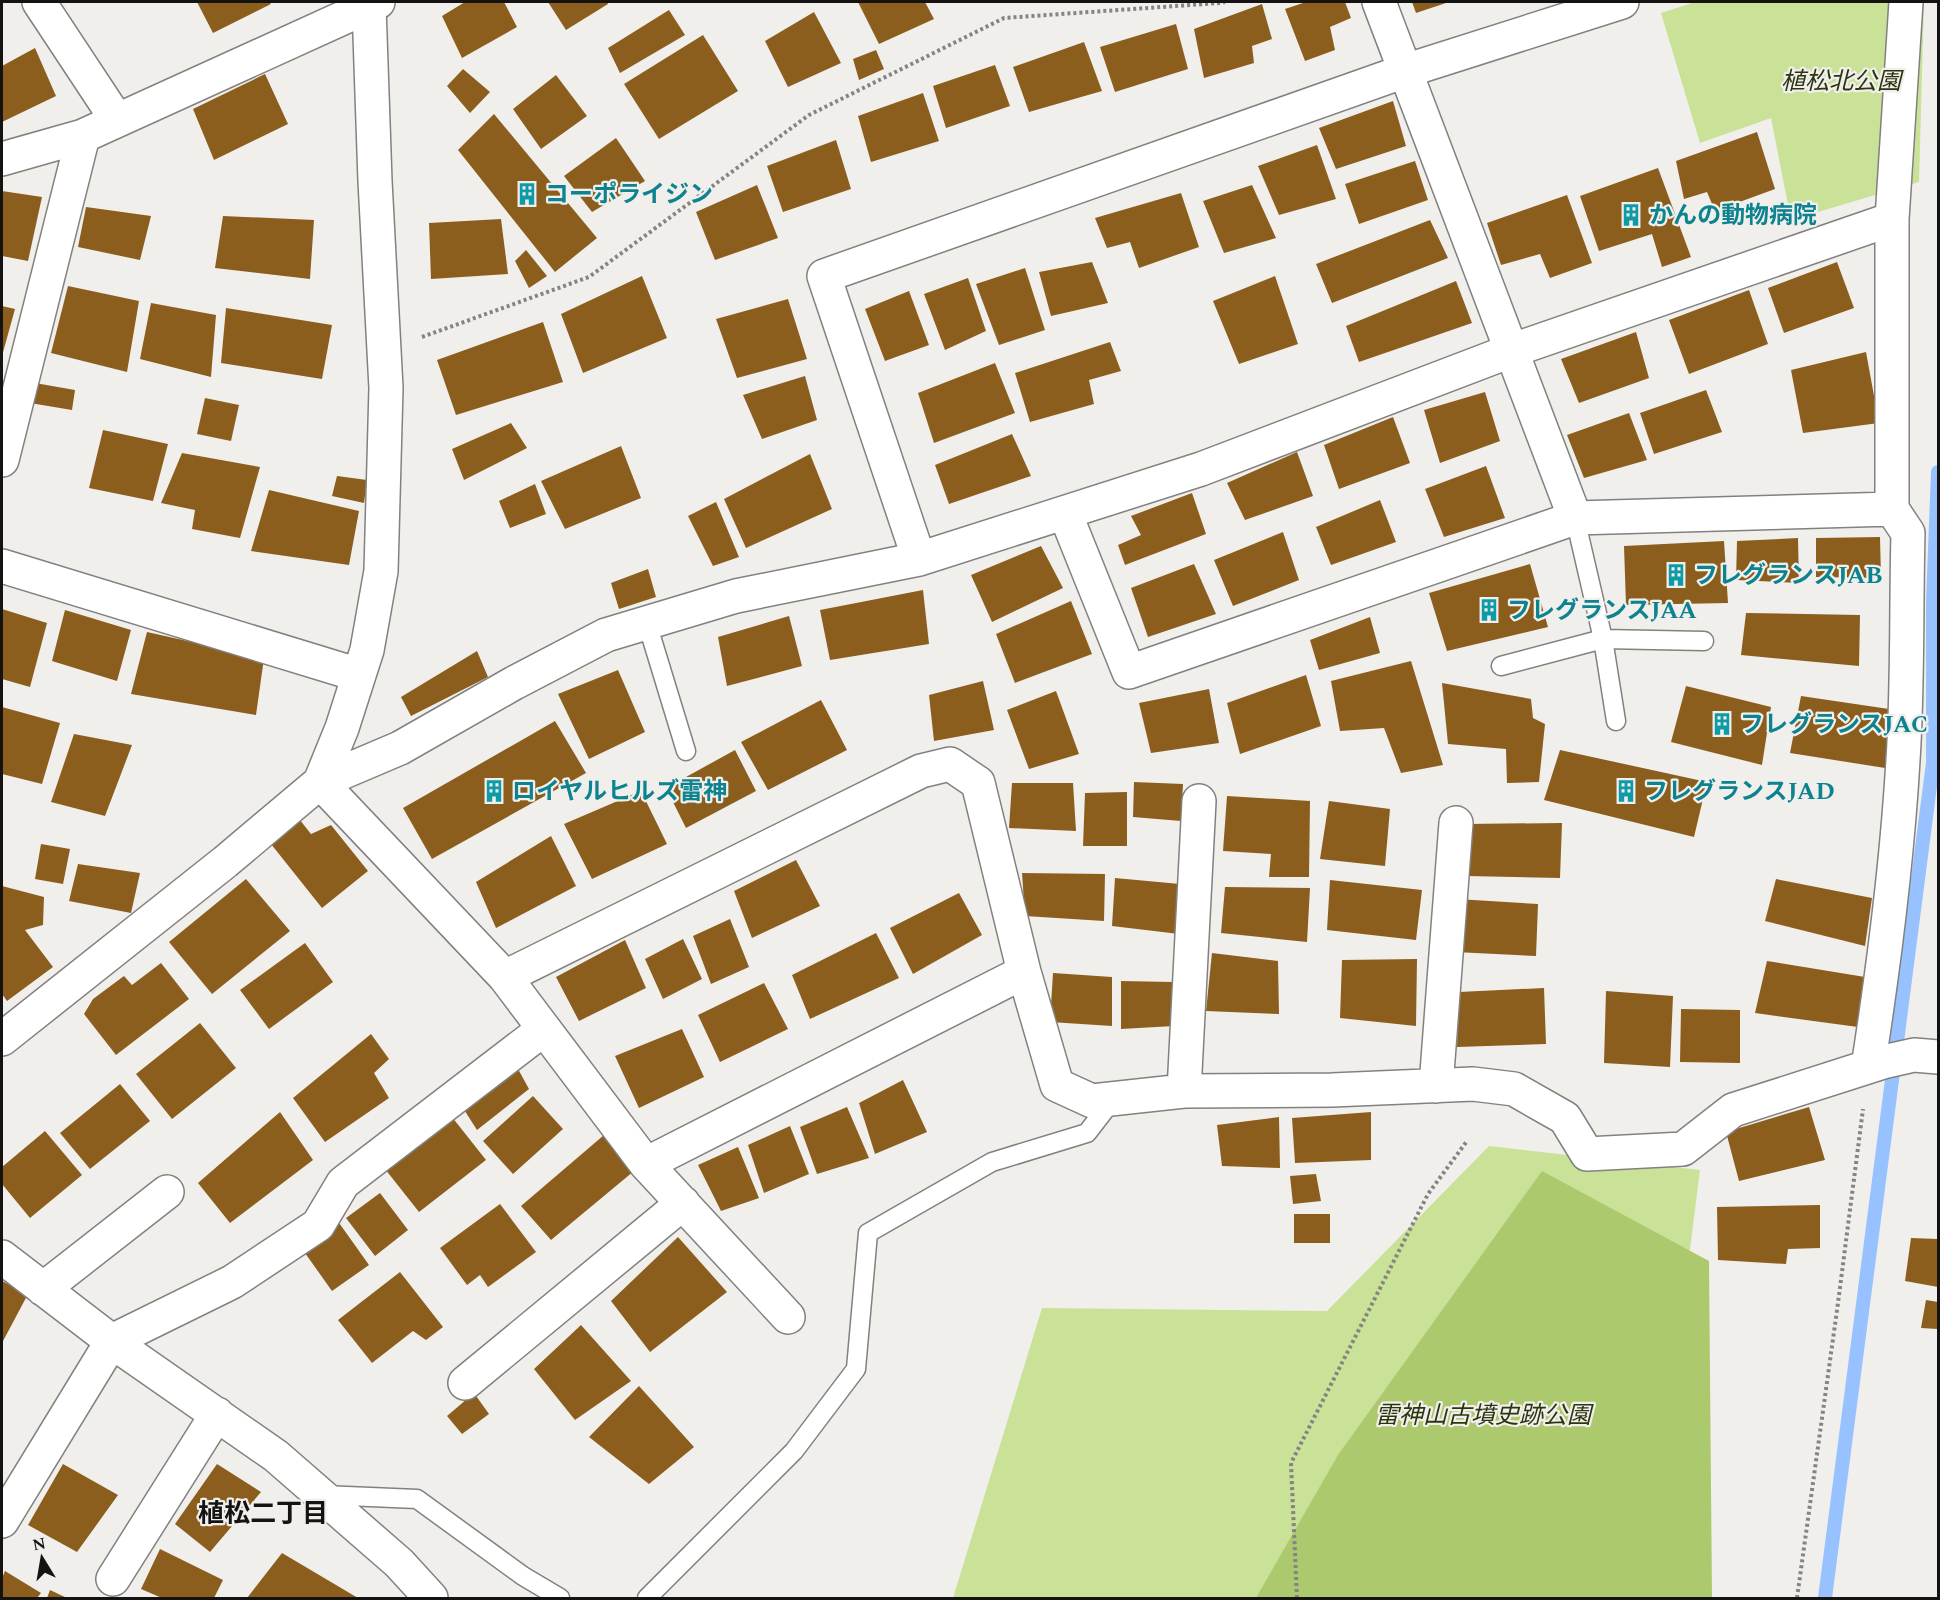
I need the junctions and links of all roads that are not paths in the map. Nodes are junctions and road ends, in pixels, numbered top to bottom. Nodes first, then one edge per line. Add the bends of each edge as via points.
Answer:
1 (39, 2) edge
2 (1379, 2) edge
3 (1622, 2) edge
4 (1906, 2) edge
5 (374, 4) edge
6 (1405, 71) junction
7 (117, 120) junction
8 (82, 136) junction
9 (2, 159) edge
10 (1892, 219) junction
11 (1513, 350) junction
12 (2, 460) edge
13 (1892, 509) junction
14 (1065, 513) junction
15 (1575, 518) junction
16 (918, 559) junction
17 (2, 566) edge
18 (647, 623) junction
19 (1603, 639) junction
20 (1704, 641) dead end
21 (1501, 666) dead end
22 (359, 675) junction
23 (1616, 721) dead end
24 (686, 751) dead end
25 (320, 783) junction
26 (1199, 801) dead end
27 (1456, 824) dead end
28 (1024, 972) junction
29 (505, 977) junction
30 (544, 1029) junction
31 (2, 1039) edge
32 (1926, 1056) edge
33 (1875, 1064) junction
34 (1436, 1086) junction
35 (1184, 1091) junction
36 (1114, 1098) junction
37 (646, 1164) junction
38 (167, 1192) dead end
39 (683, 1203) junction
40 (2, 1257) edge
41 (43, 1289) junction
42 (788, 1317) dead end
43 (112, 1341) junction
44 (465, 1383) dead end
45 (217, 1414) junction
46 (322, 1495) junction
47 (2, 1521) edge
48 (114, 1579) dead end
49 (431, 1599) edge
50 (560, 1599) edge
51 (646, 1599) edge

1 - 7 street
2 - 6 street
3 - 6 street
4 - 10 street
5 - 7 street
5 - 22 street via 375,181 386,388 381,571
6 - 11 street
6 - 16 street via 824,276
7 - 8 street
8 - 9 street
8 - 12 street
10 - 11 street
10 - 13 street
11 - 14 street via 1201,468
11 - 15 street
13 - 15 street
13 - 33 street via 1908,533 1903,758
14 - 15 street via 1129,672
14 - 16 street
15 - 19 lane
16 - 18 street via 736,596
17 - 22 street
18 - 24 lane
18 - 25 street via 606,635 400,748
19 - 20 lane
19 - 21 lane
19 - 23 lane
22 - 25 street
25 - 29 street
25 - 31 street
26 - 35 street
27 - 34 street
28 - 29 street via 978,783 950,764 921,771
28 - 36 street via 1057,1085 1092,1101
28 - 37 street
29 - 30 street
30 - 37 street
30 - 43 street via 343,1183 318,1225 232,1282
32 - 33 street
33 - 34 street via 1733,1110 1683,1149 1587,1154 1565,1118 1514,1089 1473,1084
34 - 35 street
35 - 36 street
36 - 51 lane via 1087,1133 992,1162 868,1233 856,1370 794,1451
37 - 39 street
38 - 41 street
39 - 42 street
39 - 44 street
40 - 41 street
41 - 43 street
43 - 45 street
43 - 47 street
45 - 46 street
45 - 48 street
46 - 49 street via 399,1563
46 - 50 lane via 417,1499

